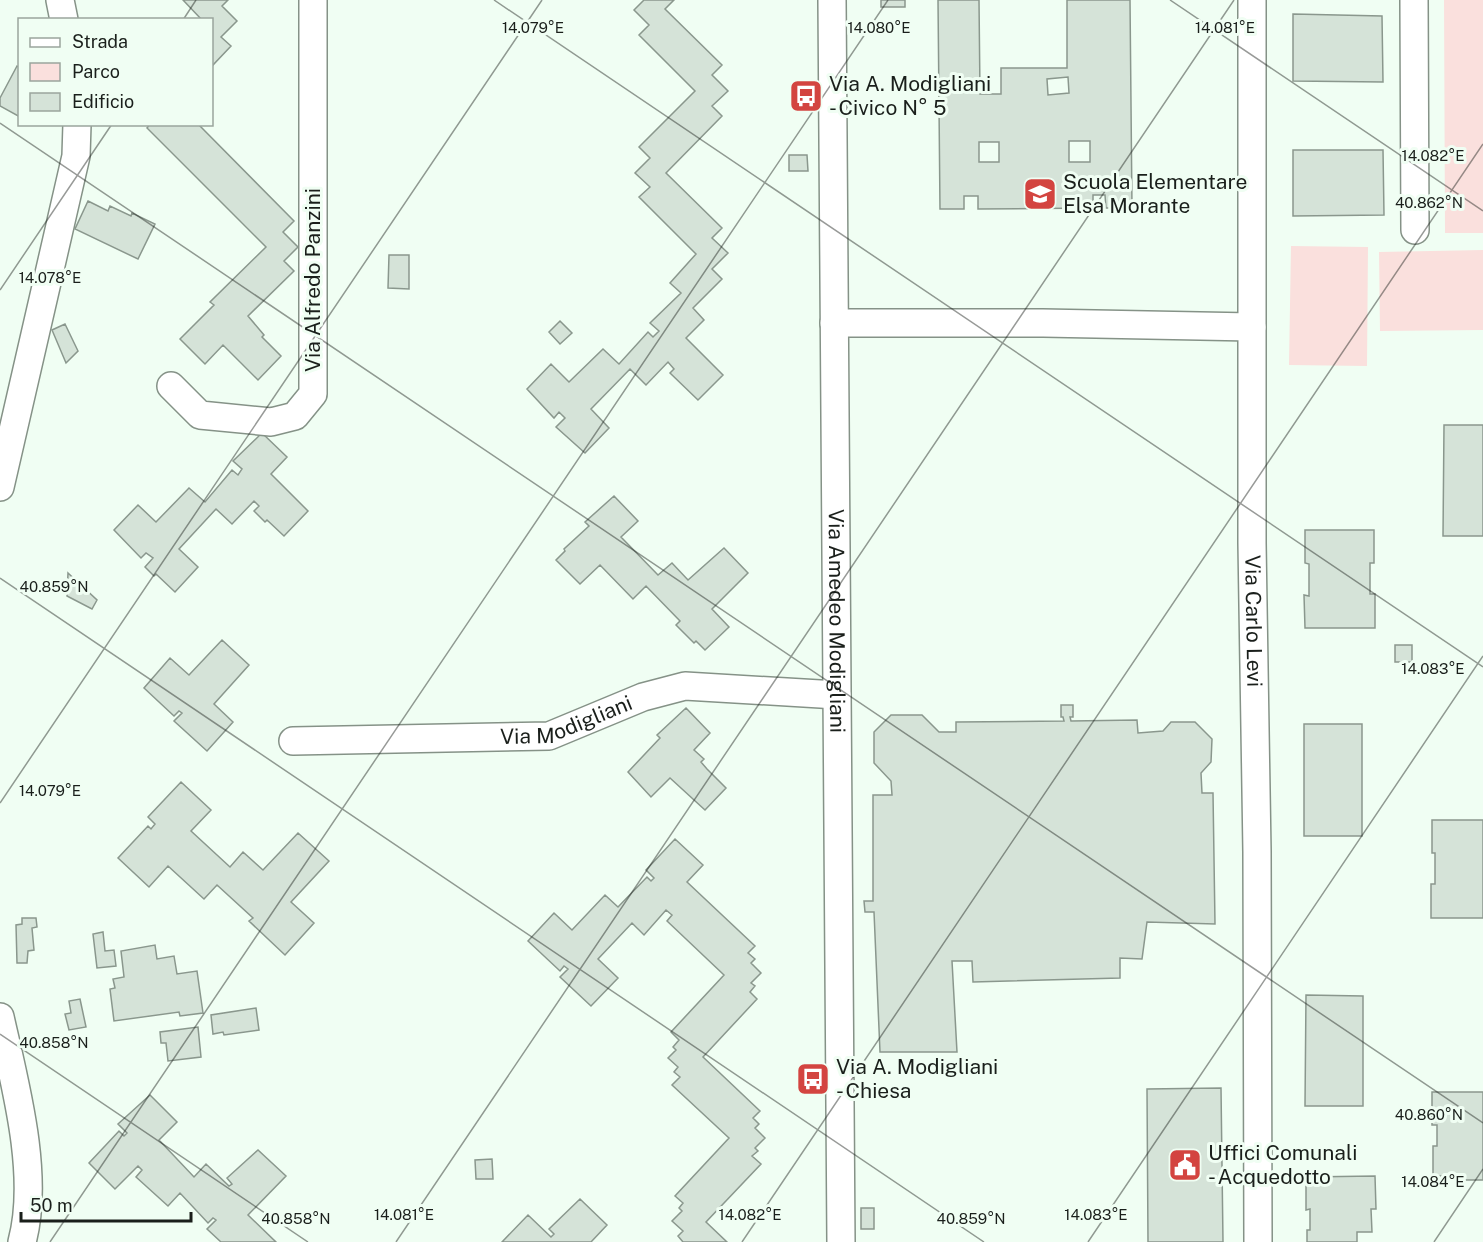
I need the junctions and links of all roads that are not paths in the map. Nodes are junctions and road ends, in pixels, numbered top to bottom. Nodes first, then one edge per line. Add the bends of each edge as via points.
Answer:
1 (60, 0) edge
2 (313, 0) edge
3 (832, 0) edge
4 (1252, 0) edge
5 (1414, 0) edge
6 (64, 18) edge
7 (77, 126) edge
8 (1415, 230) dead end
9 (834, 323) junction
10 (1252, 327) junction
11 (171, 386) dead end
12 (0, 487) edge
13 (837, 695) junction
14 (293, 741) dead end
15 (0, 1017) edge
16 (22, 1242) edge
17 (841, 1242) edge
18 (1258, 1242) edge

1 - 6 street
2 - 11 street, Via Alfredo Panzini via 313,394 295,416 271,422 200,415
3 - 9 street, Via Amedeo Modigliani
4 - 10 street, Via Carlo Levi
5 - 8 street
7 - 12 street via 76,156
9 - 10 street
9 - 13 street, Via Amedeo Modigliani
10 - 18 street, Via Carlo Levi
13 - 14 street, Via Modigliani via 685,686 643,697 549,736
13 - 17 street, Via Amedeo Modigliani
15 - 16 street via 26,1154 27,1221

